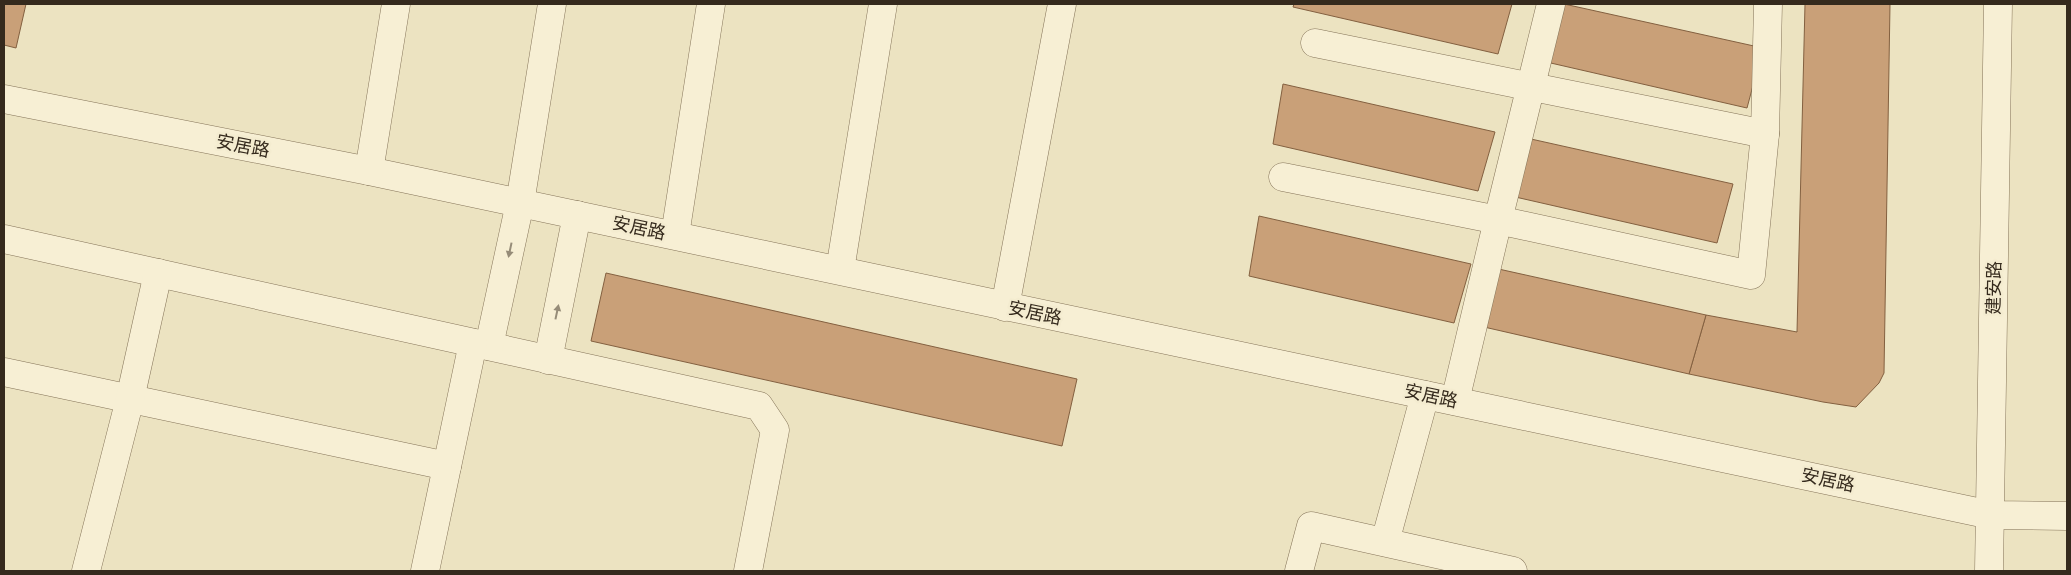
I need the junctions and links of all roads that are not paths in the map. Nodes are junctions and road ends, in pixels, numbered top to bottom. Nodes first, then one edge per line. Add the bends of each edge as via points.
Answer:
1 (396, 4) edge
2 (552, 4) edge
3 (711, 4) edge
4 (883, 4) edge
5 (1062, 4) edge
6 (1551, 4) edge
7 (1768, 4) edge
8 (1998, 4) edge
9 (1315, 43) dead end
10 (1531, 86) junction
11 (4, 99) edge
12 (1764, 134) junction
13 (369, 171) junction
14 (1283, 177) dead end
15 (520, 203) junction
16 (577, 215) junction
17 (1498, 220) junction
18 (675, 235) junction
19 (4, 238) edge
20 (840, 270) junction
21 (158, 273) junction
22 (1005, 307) junction
23 (481, 345) junction
24 (548, 360) junction
25 (4, 372) edge
26 (1425, 395) junction
27 (130, 399) junction
28 (1455, 401) junction
29 (447, 466) junction
30 (1991, 515) junction
31 (2067, 516) edge
32 (1385, 542) junction
33 (86, 571) edge
34 (424, 571) edge
35 (748, 571) edge
36 (1299, 571) edge
37 (1513, 571) edge
38 (1990, 571) edge

1 - 13 street
2 - 15 street
3 - 18 street
4 - 20 street
5 - 22 street
6 - 10 street
7 - 12 street
8 - 30 street, 建安路
9 - 10 street
10 - 12 street
10 - 17 street
11 - 13 street, 安居路
12 - 17 street via 1751,275
13 - 15 street, 安居路
14 - 17 street
15 - 16 street, 安居路
15 -> 23 street
16 - 18 street, 安居路
24 -> 16 street
17 - 28 street
18 - 20 street, 安居路
19 - 21 street
20 - 22 street, 安居路
21 - 23 street
21 - 27 street
22 - 26 street, 安居路
23 - 24 street
23 - 29 street
24 - 35 street via 759,406 775,430
25 - 27 street
26 - 28 street, 安居路
26 - 32 street
27 - 29 street
27 - 33 street
28 - 30 street, 安居路
29 - 34 street
30 - 31 street, 安居路
30 - 38 street, 建安路
32 - 36 street via 1311,526
32 - 37 street

